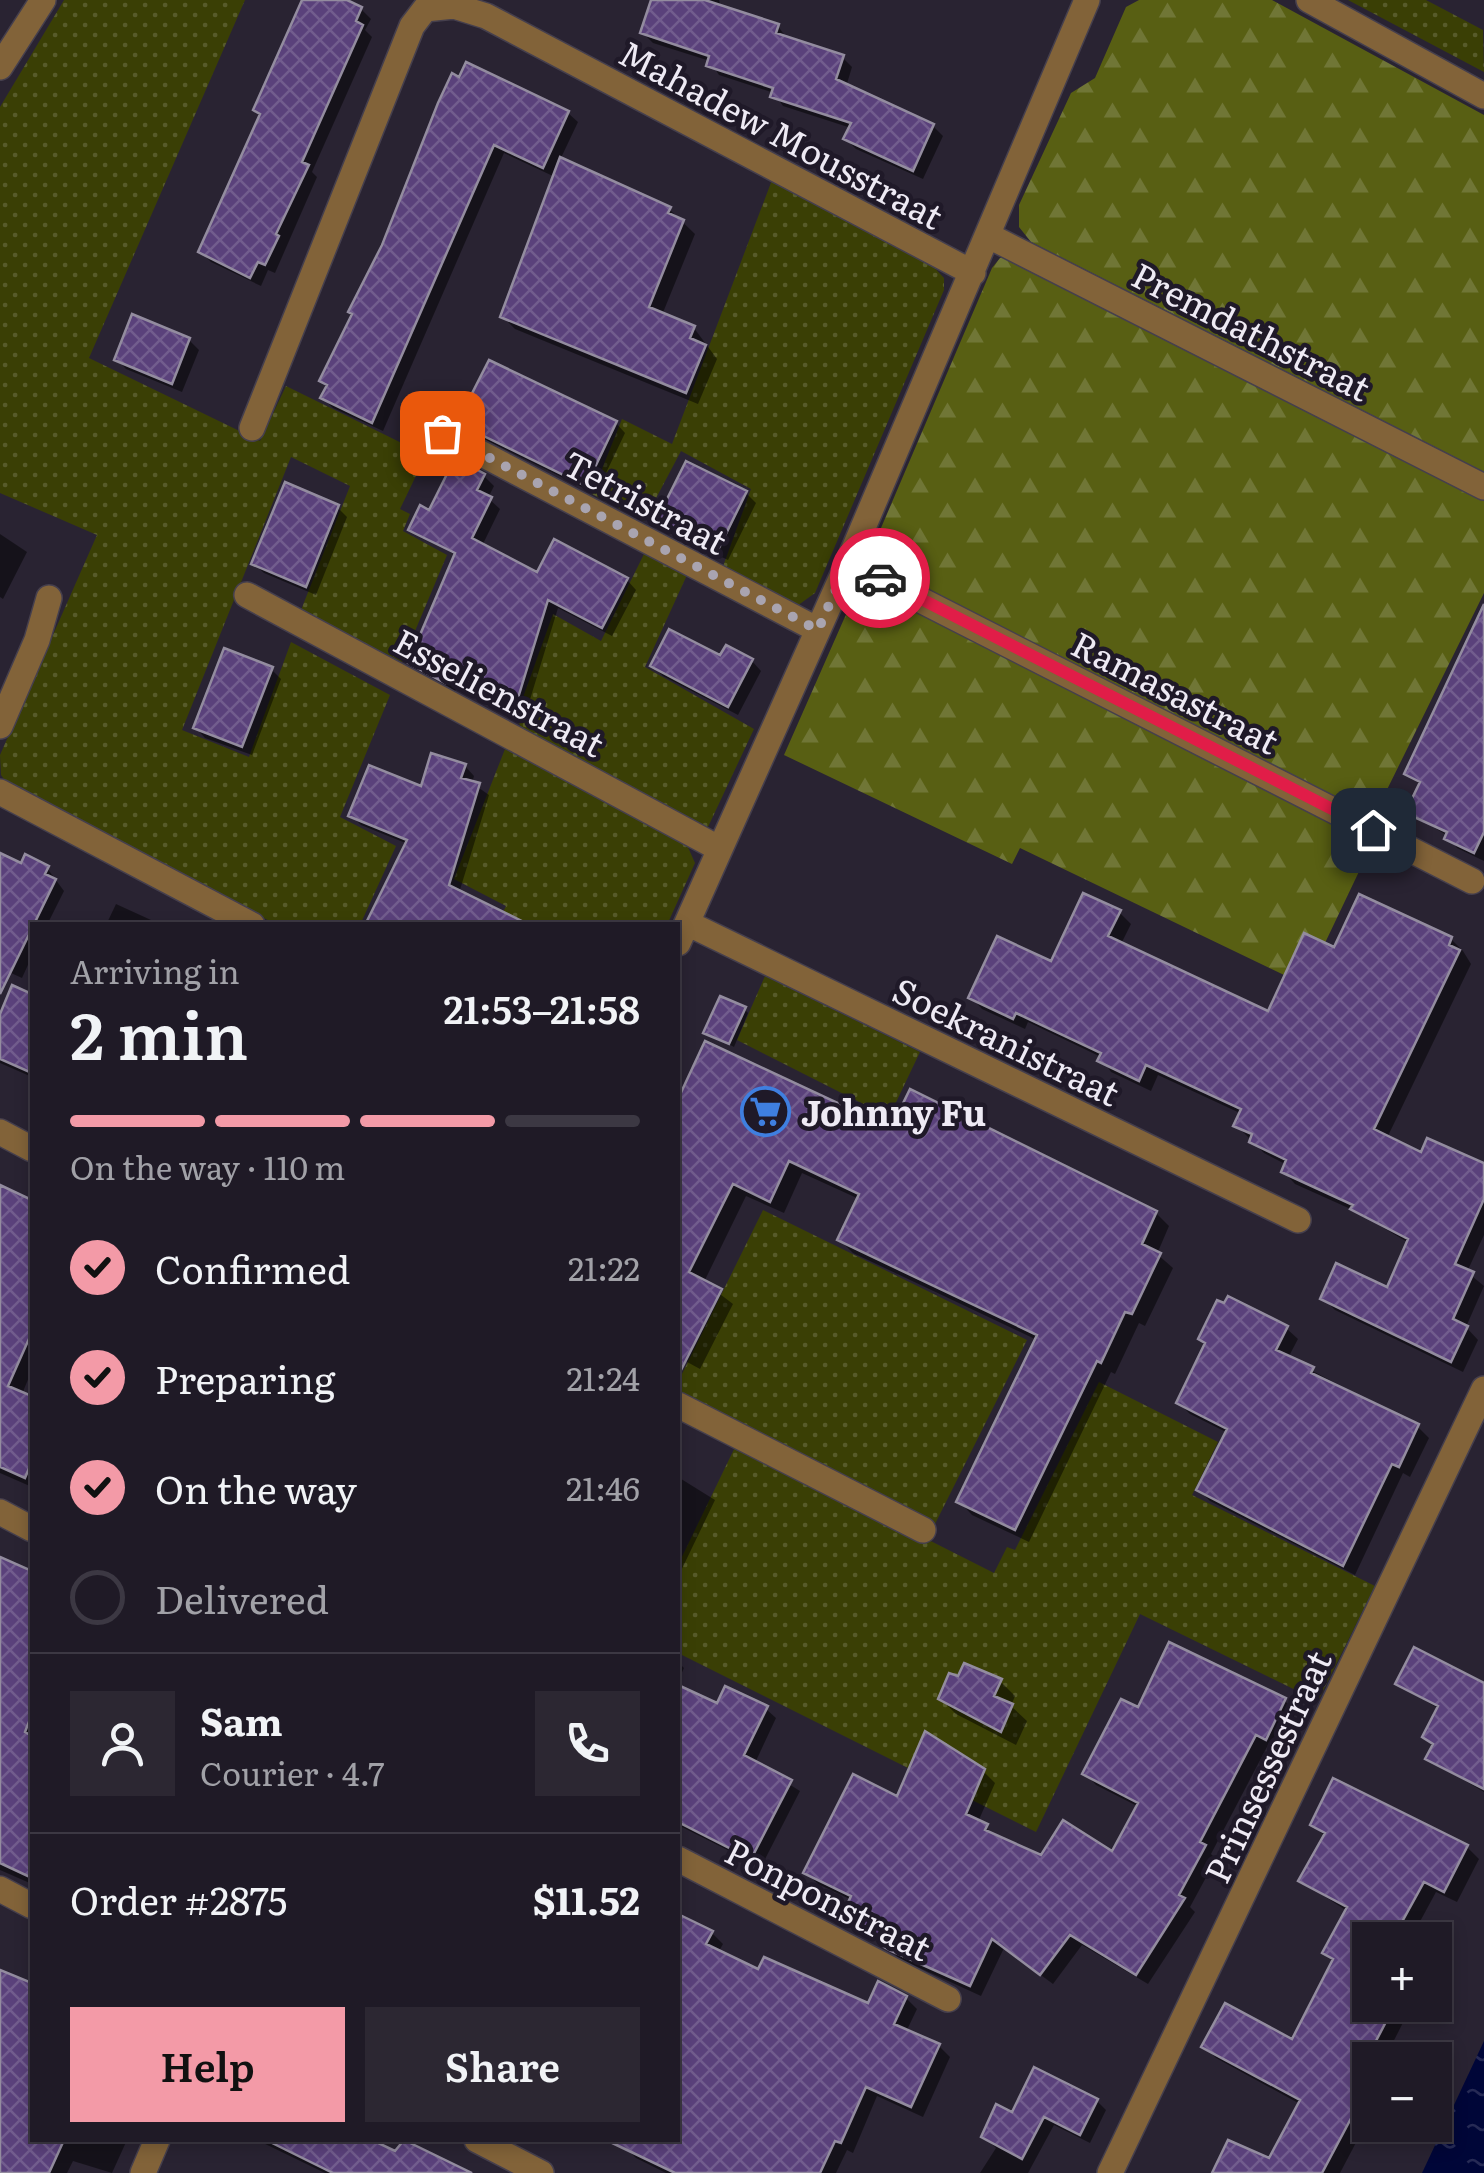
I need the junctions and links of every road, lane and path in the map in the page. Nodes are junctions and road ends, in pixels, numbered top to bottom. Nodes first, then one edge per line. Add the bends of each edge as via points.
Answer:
1 (43, 0) edge
2 (1086, 0) edge
3 (1308, 0) edge
4 (0, 67) edge
5 (1484, 96) edge
6 (989, 236) junction
7 (973, 274) junction
8 (252, 428) dead end
9 (442, 433) dead end
10 (1484, 486) edge
11 (848, 562) junction
12 (247, 595) dead end
13 (49, 598) dead end
14 (818, 630) junction
15 (0, 726) edge
16 (0, 792) edge
17 (720, 849) junction
18 (1472, 881) dead end
19 (246, 922) edge
20 (682, 933) edge
21 (0, 1132) edge
22 (30, 1149) edge
23 (1298, 1220) dead end
24 (1484, 1389) edge
25 (680, 1405) edge
26 (0, 1512) edge
27 (30, 1527) edge
28 (923, 1530) dead end
29 (680, 1861) edge
30 (0, 1889) edge
31 (30, 1905) edge
32 (948, 1999) dead end
33 (157, 2142) edge
34 (481, 2142) edge
35 (143, 2173) edge
36 (541, 2173) edge
37 (1110, 2173) edge

1 - 4 street
2 - 6 street
3 - 5 street
6 - 7 street
6 - 10 street, Premdathstraat
7 - 8 street, Mahadew Mousstraat via 486,16 454,6 425,9 412,26
7 - 11 street
9 - 14 street, Tetristraat
11 - 14 street
11 - 18 street, Ramasastraat
12 - 17 street, Esselienstraat
13 - 15 street
14 - 17 street
16 - 19 street
17 - 20 street
20 - 23 street, Soekranistraat
21 - 22 street
24 - 37 street, Prinsessestraat
25 - 28 street
26 - 27 street
29 - 32 street, Ponponstraat
30 - 31 street
33 - 35 street
34 - 36 street

